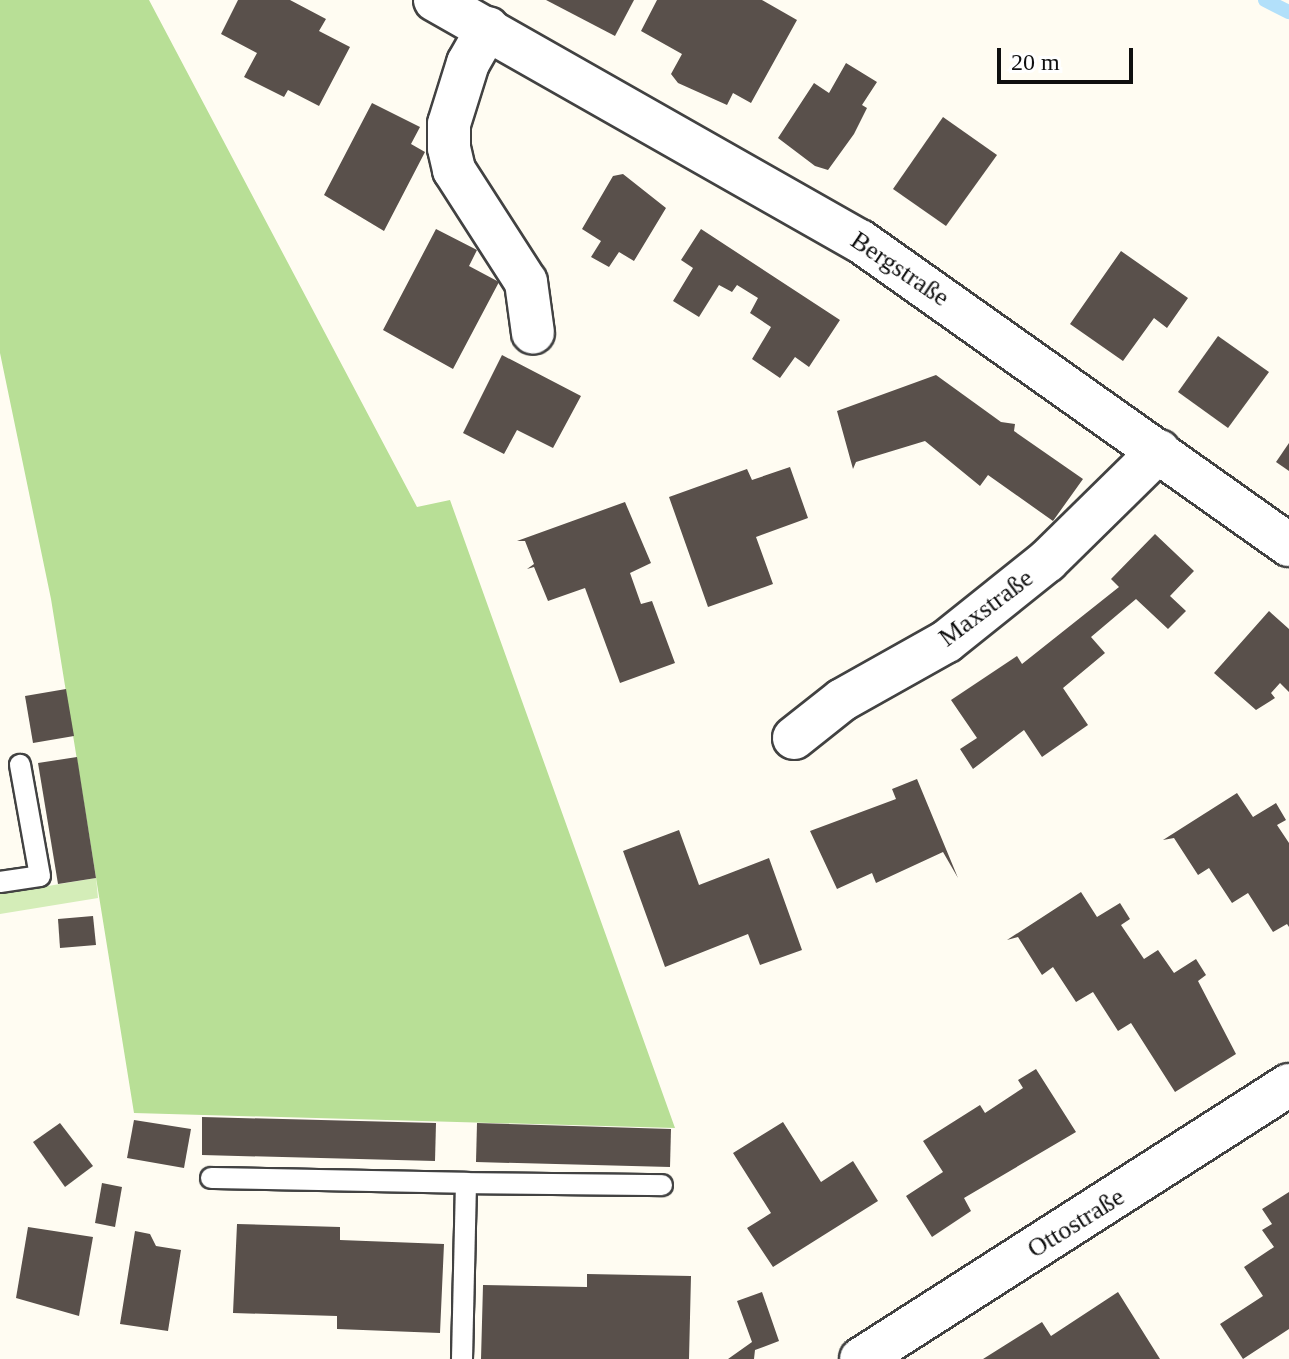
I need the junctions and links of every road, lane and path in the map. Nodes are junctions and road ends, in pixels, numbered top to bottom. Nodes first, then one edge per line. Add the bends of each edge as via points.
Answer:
1 (435, 0) edge
2 (488, 28) junction
3 (533, 333) dead end
4 (1159, 451) junction
5 (1289, 545) edge
6 (794, 738) dead end
7 (20, 765) dead end
8 (0, 882) edge
9 (1289, 1085) edge
10 (211, 1178) dead end
11 (466, 1183) junction
12 (662, 1185) dead end
13 (462, 1359) edge
14 (861, 1359) edge

1 - 2 street, Bergstraße
2 - 3 street via 468,63 449,124 449,148 454,170 526,282
2 - 4 street, Bergstraße via 860,241
4 - 5 street, Bergstraße
4 - 6 street, Maxstraße via 1047,561 947,641 842,700
7 - 8 lane via 40,876
9 - 14 street, Ottostraße
10 - 11 lane
11 - 12 lane
11 - 13 lane

